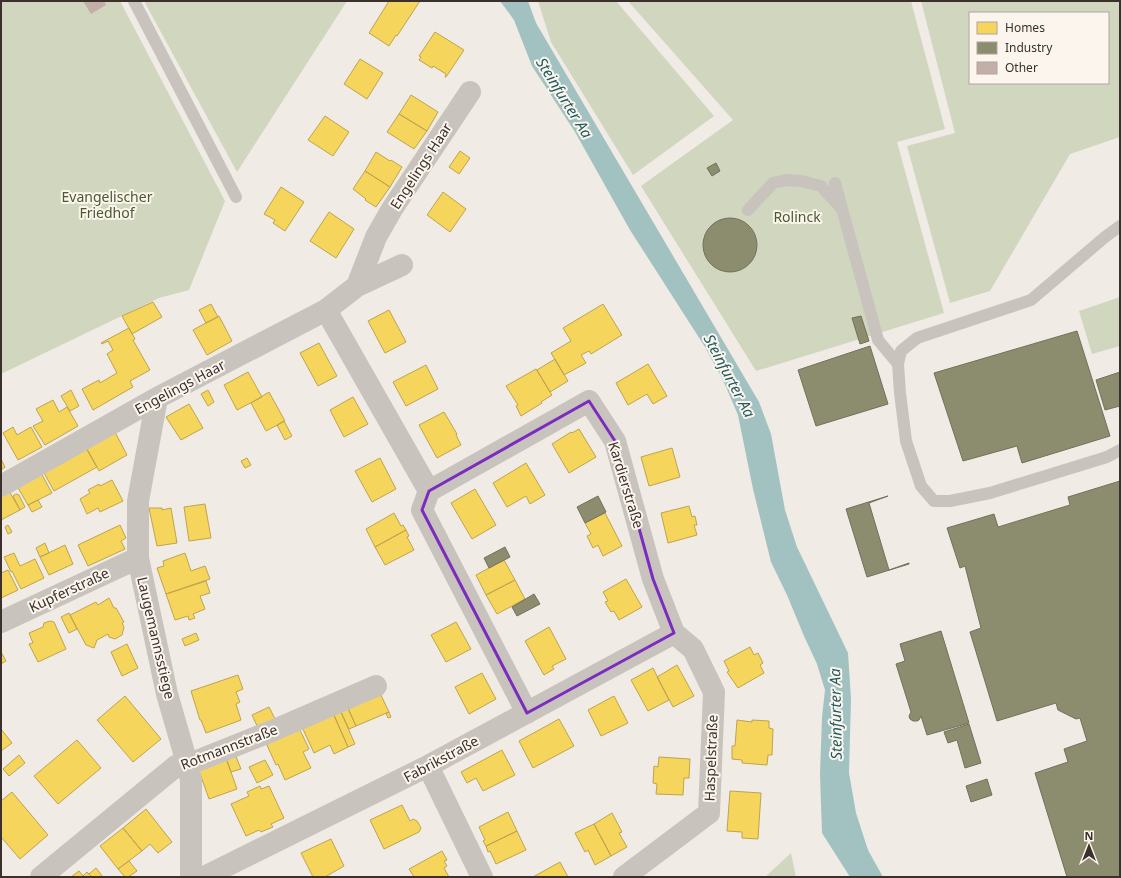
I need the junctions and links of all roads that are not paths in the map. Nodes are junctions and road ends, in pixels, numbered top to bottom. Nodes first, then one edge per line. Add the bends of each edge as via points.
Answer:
1 (134, 1) edge
2 (470, 92) dead end
3 (835, 183) dead end
4 (236, 197) dead end
5 (842, 208) junction
6 (748, 210) dead end
7 (1120, 226) edge
8 (402, 265) dead end
9 (357, 286) junction
10 (326, 310) junction
11 (898, 364) junction
12 (157, 398) junction
13 (1120, 450) edge
14 (1, 486) edge
15 (429, 490) junction
16 (138, 558) junction
17 (1, 622) edge
18 (674, 633) junction
19 (376, 686) dead end
20 (527, 713) junction
21 (187, 763) junction
22 (428, 766) junction
23 (41, 877) edge
24 (191, 877) edge
25 (204, 877) edge
26 (482, 877) edge
27 (624, 877) edge

1 - 4 lane
2 - 9 street, Engelings Haar via 392,209 376,237
3 - 5 lane
5 - 6 lane via 821,186 786,180 773,183
5 - 11 lane via 878,340
7 - 11 lane via 1031,300 917,338 902,351
8 - 9 street, Engelings Haar
9 - 10 street, Engelings Haar
10 - 12 street, Engelings Haar
10 - 15 street
11 - 13 lane via 906,442 921,486 934,501 950,501 990,493 1107,457
12 - 14 street, Engelings Haar
12 - 16 street, Laugemannsstiege via 138,501
15 - 18 street, Kardierstraße via 589,401 615,441 653,579
15 - 20 street via 422,510
16 - 17 street, Kupferstraße
16 - 21 street, Laugemannsstiege via 167,694
18 - 20 street, Fabrikstraße
18 - 27 street, Haspelstraße via 693,649 714,692 709,814
19 - 21 street, Rotmannstraße via 197,762
20 - 22 street, Fabrikstraße
21 - 23 street, Rotmannstraße via 176,766
21 - 24 street, Laugemannsstiege via 191,780
22 - 25 street, Fabrikstraße
22 - 26 street

